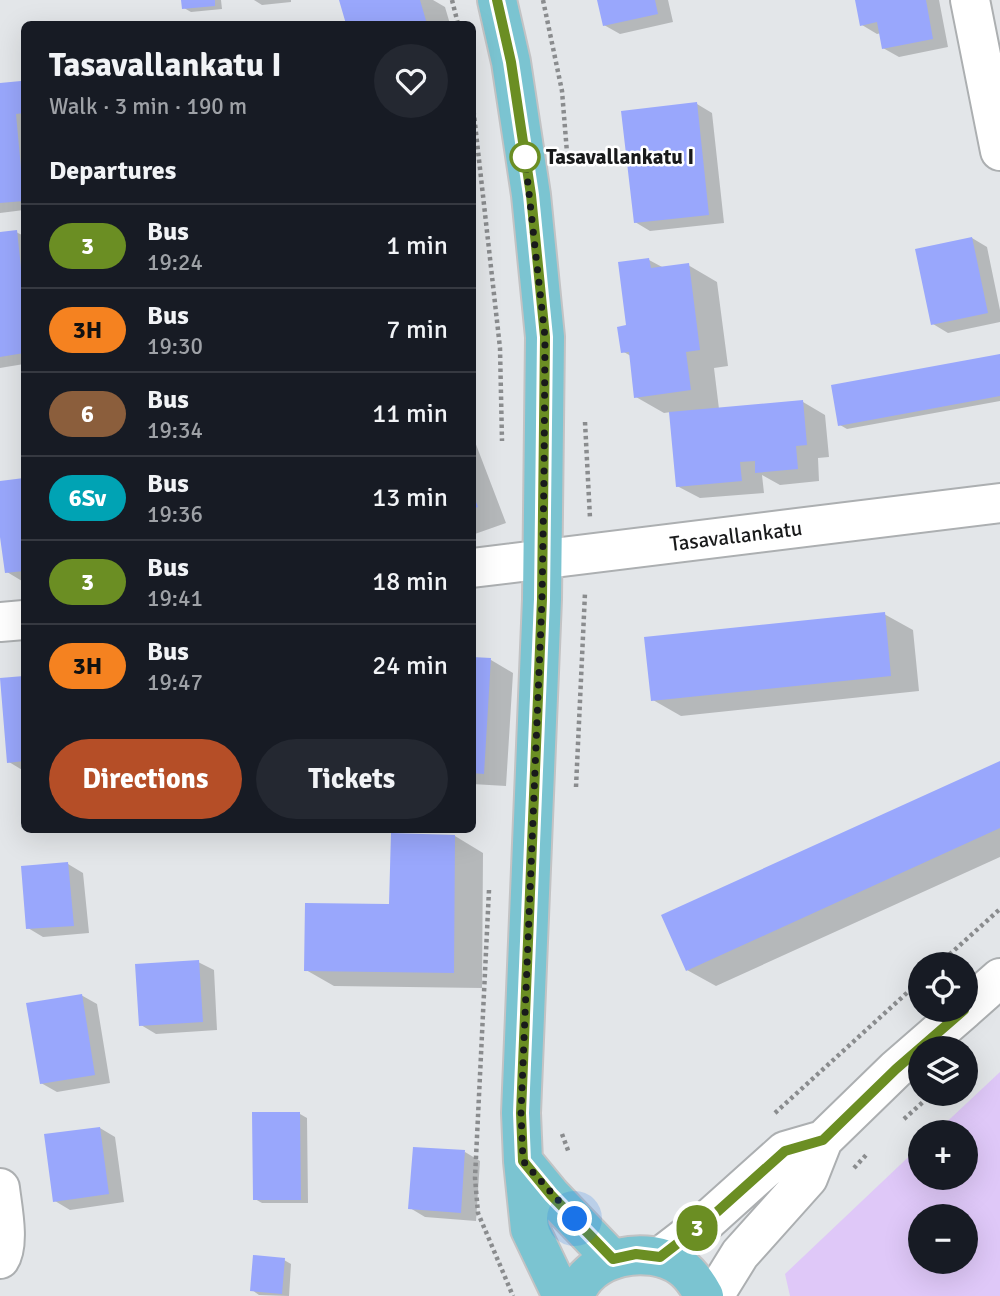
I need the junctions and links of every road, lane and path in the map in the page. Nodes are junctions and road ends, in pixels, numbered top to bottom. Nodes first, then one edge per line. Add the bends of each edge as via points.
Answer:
1 (452, 0) edge
2 (497, 0) edge
3 (970, 0) edge
4 (457, 21) edge
5 (476, 133) edge
6 (1000, 152) edge
7 (503, 446) dead end
8 (1000, 503) edge
9 (542, 560) junction
10 (476, 568) edge
11 (21, 620) edge
12 (0, 622) edge
13 (489, 885) dead end
14 (1000, 909) edge
15 (952, 952) edge
16 (1000, 978) edge
17 (908, 992) edge
18 (978, 997) edge
19 (950, 1022) edge
20 (767, 1121) dead end
21 (823, 1140) junction
22 (523, 1161) junction
23 (0, 1188) edge
24 (537, 1246) junction
25 (660, 1257) junction
26 (0, 1259) edge
27 (613, 1259) junction
28 (502, 1270) junction
29 (513, 1296) edge
30 (562, 1296) edge
31 (575, 1296) edge
32 (704, 1296) edge
33 (714, 1296) edge

1 - 4 path
2 - 9 main road via 531,195 545,337
3 - 6 street
5 - 7 path via 500,348
8 - 9 street, Tasavallankatu
9 - 10 street, Tasavallankatu
9 - 22 main road via 521,1113
11 - 12 street
13 - 28 path via 475,1178 478,1213
14 - 15 path
16 - 18 street
17 - 20 path
19 - 21 street
21 - 25 street via 785,1151
21 - 33 street via 808,1178 740,1254
22 - 24 main road via 530,1229
22 - 27 main road
23 - 26 street via 4,1224
24 - 28 path
24 - 30 main road
25 - 27 main road via 636,1254
25 - 32 main road via 681,1267
27 - 31 main road via 593,1270
28 - 29 path

